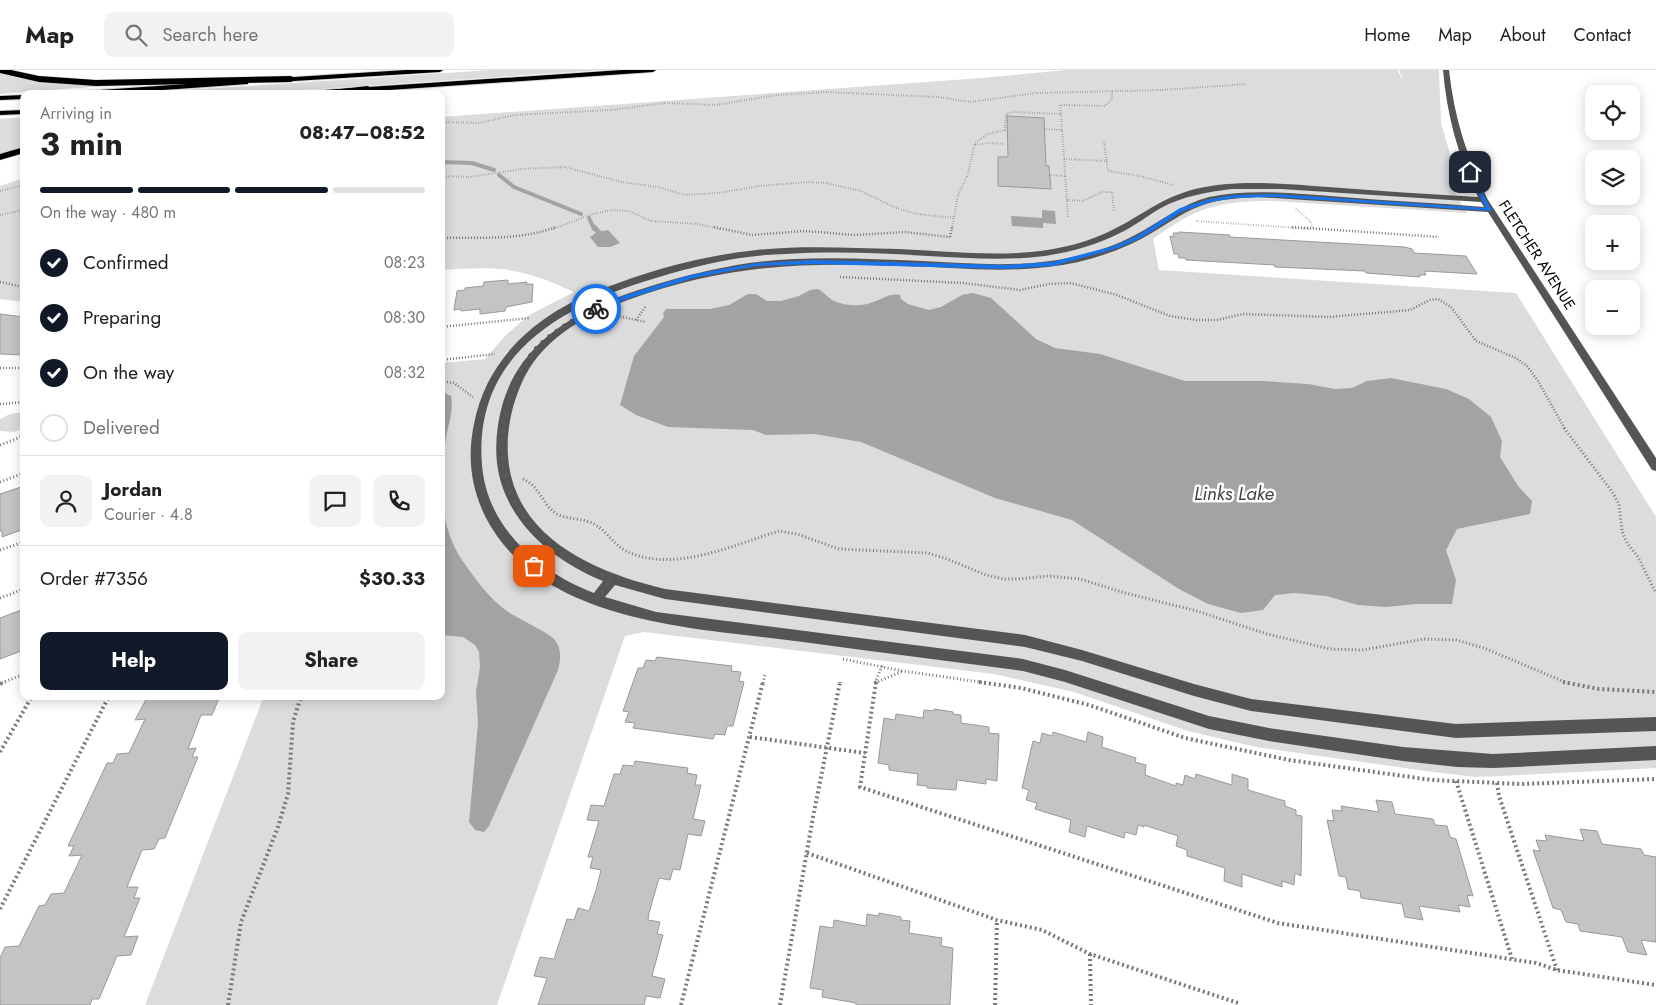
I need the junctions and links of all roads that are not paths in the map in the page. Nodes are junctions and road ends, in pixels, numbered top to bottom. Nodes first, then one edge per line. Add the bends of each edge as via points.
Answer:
1 (0, 70) edge
2 (440, 70) edge
3 (653, 70) edge
4 (1446, 70) edge
5 (291, 79) junction
6 (368, 89) junction
7 (130, 90) edge
8 (353, 90) edge
9 (359, 90) edge
10 (20, 97) edge
11 (0, 98) edge
12 (20, 112) edge
13 (0, 113) edge
14 (20, 151) edge
15 (0, 157) edge
16 (1440, 197) junction
17 (1484, 200) junction
18 (1445, 206) junction
19 (1490, 210) junction
20 (870, 251) junction
21 (1046, 253) junction
22 (869, 263) junction
23 (1053, 264) junction
24 (688, 272) junction
25 (1656, 467) edge
26 (612, 579) junction
27 (596, 600) junction
28 (1656, 724) edge
29 (1656, 753) edge

1 - 5 highway via 39,79 96,83
2 - 5 main road
3 - 6 main road
4 - 17 street, FLETCHER AVENUE via 1453,127
5 - 7 main road
6 - 8 main road
6 - 9 highway
10 - 11 main road
12 - 13 main road
14 - 15 highway
16 - 17 street
16 - 18 street
16 - 21 street via 1264,186 1213,189 1167,201 1126,227 1103,237
17 - 19 street, FLETCHER AVENUE
18 - 19 street
18 - 23 street via 1276,195 1223,198 1182,210 1139,237 1116,247
19 - 25 street, FLETCHER AVENUE
20 - 21 street via 979,255
20 - 22 street
20 - 24 street via 769,252 718,259
21 - 23 street
22 - 23 street via 1006,267
22 - 24 street via 771,263
24 - 26 street via 594,310 569,324 536,349 510,397 502,461 519,509 547,542 584,567
24 - 27 street via 602,292 555,316 517,344 486,397 476,445 476,466 479,486 494,520 524,558 552,578
26 - 27 street
26 - 28 street via 666,594 1026,640 1082,654 1193,691 1261,706 1456,731
27 - 29 street via 656,617 1023,666 1254,733 1469,761

